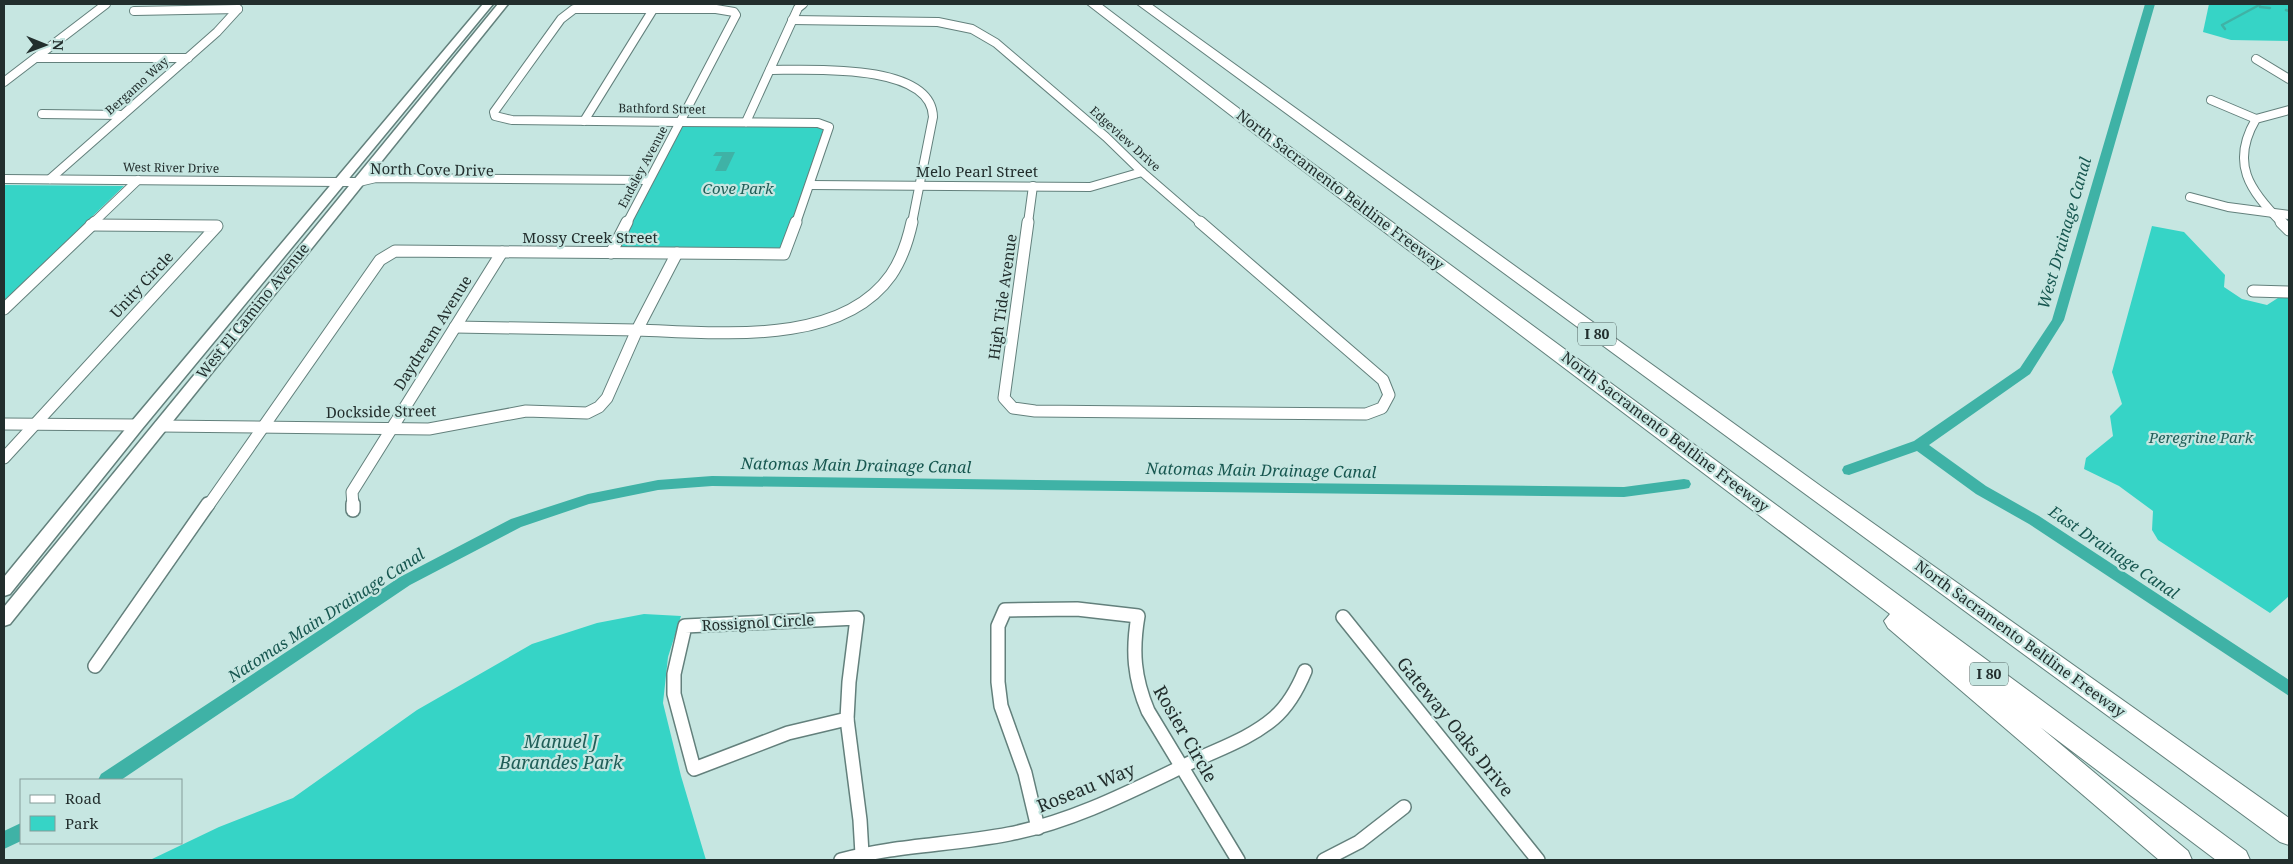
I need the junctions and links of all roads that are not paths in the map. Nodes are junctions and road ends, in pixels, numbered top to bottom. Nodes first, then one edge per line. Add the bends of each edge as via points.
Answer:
1 (106, 4) edge
2 (488, 4) edge
3 (503, 4) edge
4 (1093, 4) edge
5 (1143, 4) edge
6 (799, 5) edge
7 (654, 8) junction
8 (134, 11) dead end
9 (792, 20) junction
10 (36, 58) junction
11 (188, 58) junction
12 (2256, 59) dead end
13 (770, 70) junction
14 (2289, 79) edge
15 (4, 82) edge
16 (2211, 100) dead end
17 (2289, 110) edge
18 (42, 114) dead end
19 (122, 115) junction
20 (2256, 119) junction
21 (584, 121) junction
22 (680, 122) junction
23 (746, 122) junction
24 (1142, 172) junction
25 (4, 179) edge
26 (50, 179) junction
27 (138, 180) junction
28 (338, 182) junction
29 (359, 182) junction
30 (646, 183) junction
31 (810, 185) junction
32 (920, 186) junction
33 (1033, 186) junction
34 (2190, 196) dead end
35 (2273, 214) junction
36 (2289, 215) edge
37 (91, 225) junction
38 (2289, 230) edge
39 (502, 252) junction
40 (611, 253) junction
41 (677, 253) junction
42 (2253, 292) dead end
43 (2289, 292) edge
44 (4, 309) edge
45 (455, 328) junction
46 (637, 330) junction
47 (1013, 408) joint
48 (4, 424) edge
49 (35, 424) junction
50 (137, 425) junction
51 (160, 426) junction
52 (264, 427) junction
53 (390, 428) junction
54 (4, 458) edge
55 (1740, 488) junction
56 (353, 510) dead end
57 (4, 589) edge
58 (1343, 617) dead end
59 (4, 619) edge
60 (2052, 662) junction
61 (95, 666) dead end
62 (1306, 671) dead end
63 (847, 719) junction
64 (1182, 767) junction
65 (1404, 807) dead end
66 (2289, 822) edge
67 (1038, 828) junction
68 (2289, 833) edge
69 (862, 854) junction
70 (841, 860) edge
71 (1238, 860) edge
72 (1324, 860) edge
73 (1538, 860) edge
74 (2179, 860) edge
75 (2237, 860) edge

1 - 10 street
2 - 28 main road, West El Camino Avenue
3 - 29 main road, West El Camino Avenue
4 - 55 highway, North Sacramento Beltline Freeway / I 80
5 - 60 highway, North Sacramento Beltline Freeway / I 80
6 - 9 street
7 - 21 street
7 - 21 street, Bathford Street via 579,8 568,12 494,112 495,116 512,120
7 - 22 street, Endsley Avenue via 716,9 736,15
8 - 11 street, Bergamo Way via 238,9
9 - 13 street
9 - 24 street, Edgeview Drive via 938,22 972,29 1004,49
10 - 11 street
10 - 15 street
11 - 19 street, Bergamo Way
12 - 14 street
13 - 23 street
13 - 32 street via 855,71 896,79 920,91 933,110
16 - 20 street
17 - 20 street
18 - 19 street
19 - 26 street, Bergamo Way
20 - 35 street via 2249,128 2242,159 2250,183
21 - 22 street, Bathford Street
22 - 23 street, Bathford Street
22 - 30 street, Endsley Avenue
23 - 31 street, Bathford Street via 818,123 829,127
24 - 33 street, Melo Pearl Street via 1090,187
24 - 47 street, Edgeview Drive via 1383,380 1390,395 1382,408 1366,414 1035,411
25 - 26 street, West River Drive
26 - 27 street, West River Drive
27 - 28 street, West River Drive
27 - 37 street
28 - 29 street, West River Drive
28 - 50 main road, West El Camino Avenue
29 - 30 street, North Cove Drive
29 - 51 main road, West El Camino Avenue
30 - 40 street, Endsley Avenue
31 - 32 street, Melo Pearl Street
31 - 41 street, Mossy Creek Street via 784,254
32 - 33 street, Melo Pearl Street
32 - 46 street via 903,253 885,284 861,304 823,321 780,329
33 - 47 street, High Tide Avenue via 1004,398
34 - 35 street via 2215,204
35 - 36 street
35 - 38 street
37 - 44 street
37 - 49 street, Unity Circle via 217,226
39 - 40 street, Mossy Creek Street
39 - 45 street, Daydream Avenue
39 - 52 street, Mossy Creek Street via 395,251 380,260
40 - 41 street, Mossy Creek Street
41 - 46 street
42 - 43 street
45 - 46 street
45 - 53 street, Daydream Avenue
46 - 53 street, Dockside Street via 607,398 587,413 526,411 429,429
48 - 49 street
49 - 50 street
49 - 54 street, Unity Circle
50 - 57 main road, West El Camino Avenue
51 - 52 street, Dockside Street
51 - 59 main road, West El Camino Avenue
52 - 53 street, Dockside Street
52 - 61 street
53 - 56 street, Daydream Avenue via 352,492
55 - 74 highway
55 - 75 highway, North Sacramento Beltline Freeway / I 80
58 - 73 street, Gateway Oaks Drive
60 - 66 highway
60 - 68 highway, North Sacramento Beltline Freeway / I 80
62 - 64 street, Roseau Way via 1294,695 1273,719 1254,732
63 - 63 street, Rossignol Circle via 857,618 686,626 674,674 674,694 694,768 797,729
63 - 69 street, Rossignol Circle via 862,824
64 - 67 street, Roseau Way via 1088,812
64 - 67 street, Rosier Circle via 1138,690 1132,649 1138,616 1077,609 1004,610 998,626 1001,706 1025,773
64 - 71 street, Rosier Circle
65 - 72 street via 1359,842
67 - 69 street, Roseau Way via 903,845
69 - 70 street, Roseau Way

